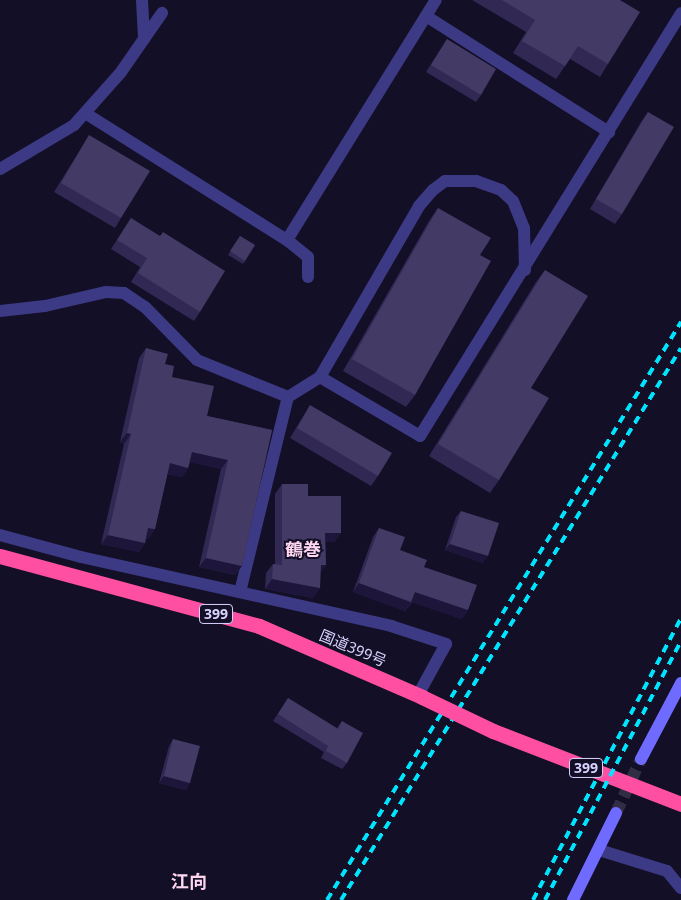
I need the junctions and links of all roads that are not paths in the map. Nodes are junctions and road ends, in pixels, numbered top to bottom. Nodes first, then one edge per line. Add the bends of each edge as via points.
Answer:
1 (142, 0) edge
2 (436, 0) edge
3 (162, 13) dead end
4 (681, 13) edge
5 (426, 16) junction
6 (144, 39) junction
7 (85, 113) junction
8 (609, 132) junction
9 (0, 169) edge
10 (287, 240) junction
11 (525, 270) junction
12 (308, 277) dead end
13 (0, 311) edge
14 (320, 377) junction
15 (288, 397) junction
16 (0, 535) edge
17 (0, 556) edge
18 (240, 592) junction
19 (681, 683) edge
20 (420, 696) junction
21 (640, 759) tunnel mouth
22 (681, 804) edge
23 (616, 813) tunnel mouth
24 (599, 850) junction
25 (681, 888) edge
26 (573, 900) edge

1 - 6 street
2 - 5 street
3 - 6 street
4 - 8 street
5 - 8 street
5 - 10 street
6 - 7 street
7 - 9 street via 74,126
7 - 10 street
8 - 11 street
10 - 12 street via 308,257
11 - 14 street via 420,436
11 - 14 street via 524,228 513,200 501,190 476,181 445,181 419,206
13 - 15 street via 45,306 106,292 124,293 144,307 197,360
14 - 15 street
15 - 18 street
16 - 18 street
17 - 20 highway, 国道399号 / 399 via 259,626
18 - 20 street via 391,626 446,644
19 - 21 street
20 - 22 highway, 国道399号 / 399, bridge via 492,731
23 - 24 street
24 - 25 street via 667,871
24 - 26 street

